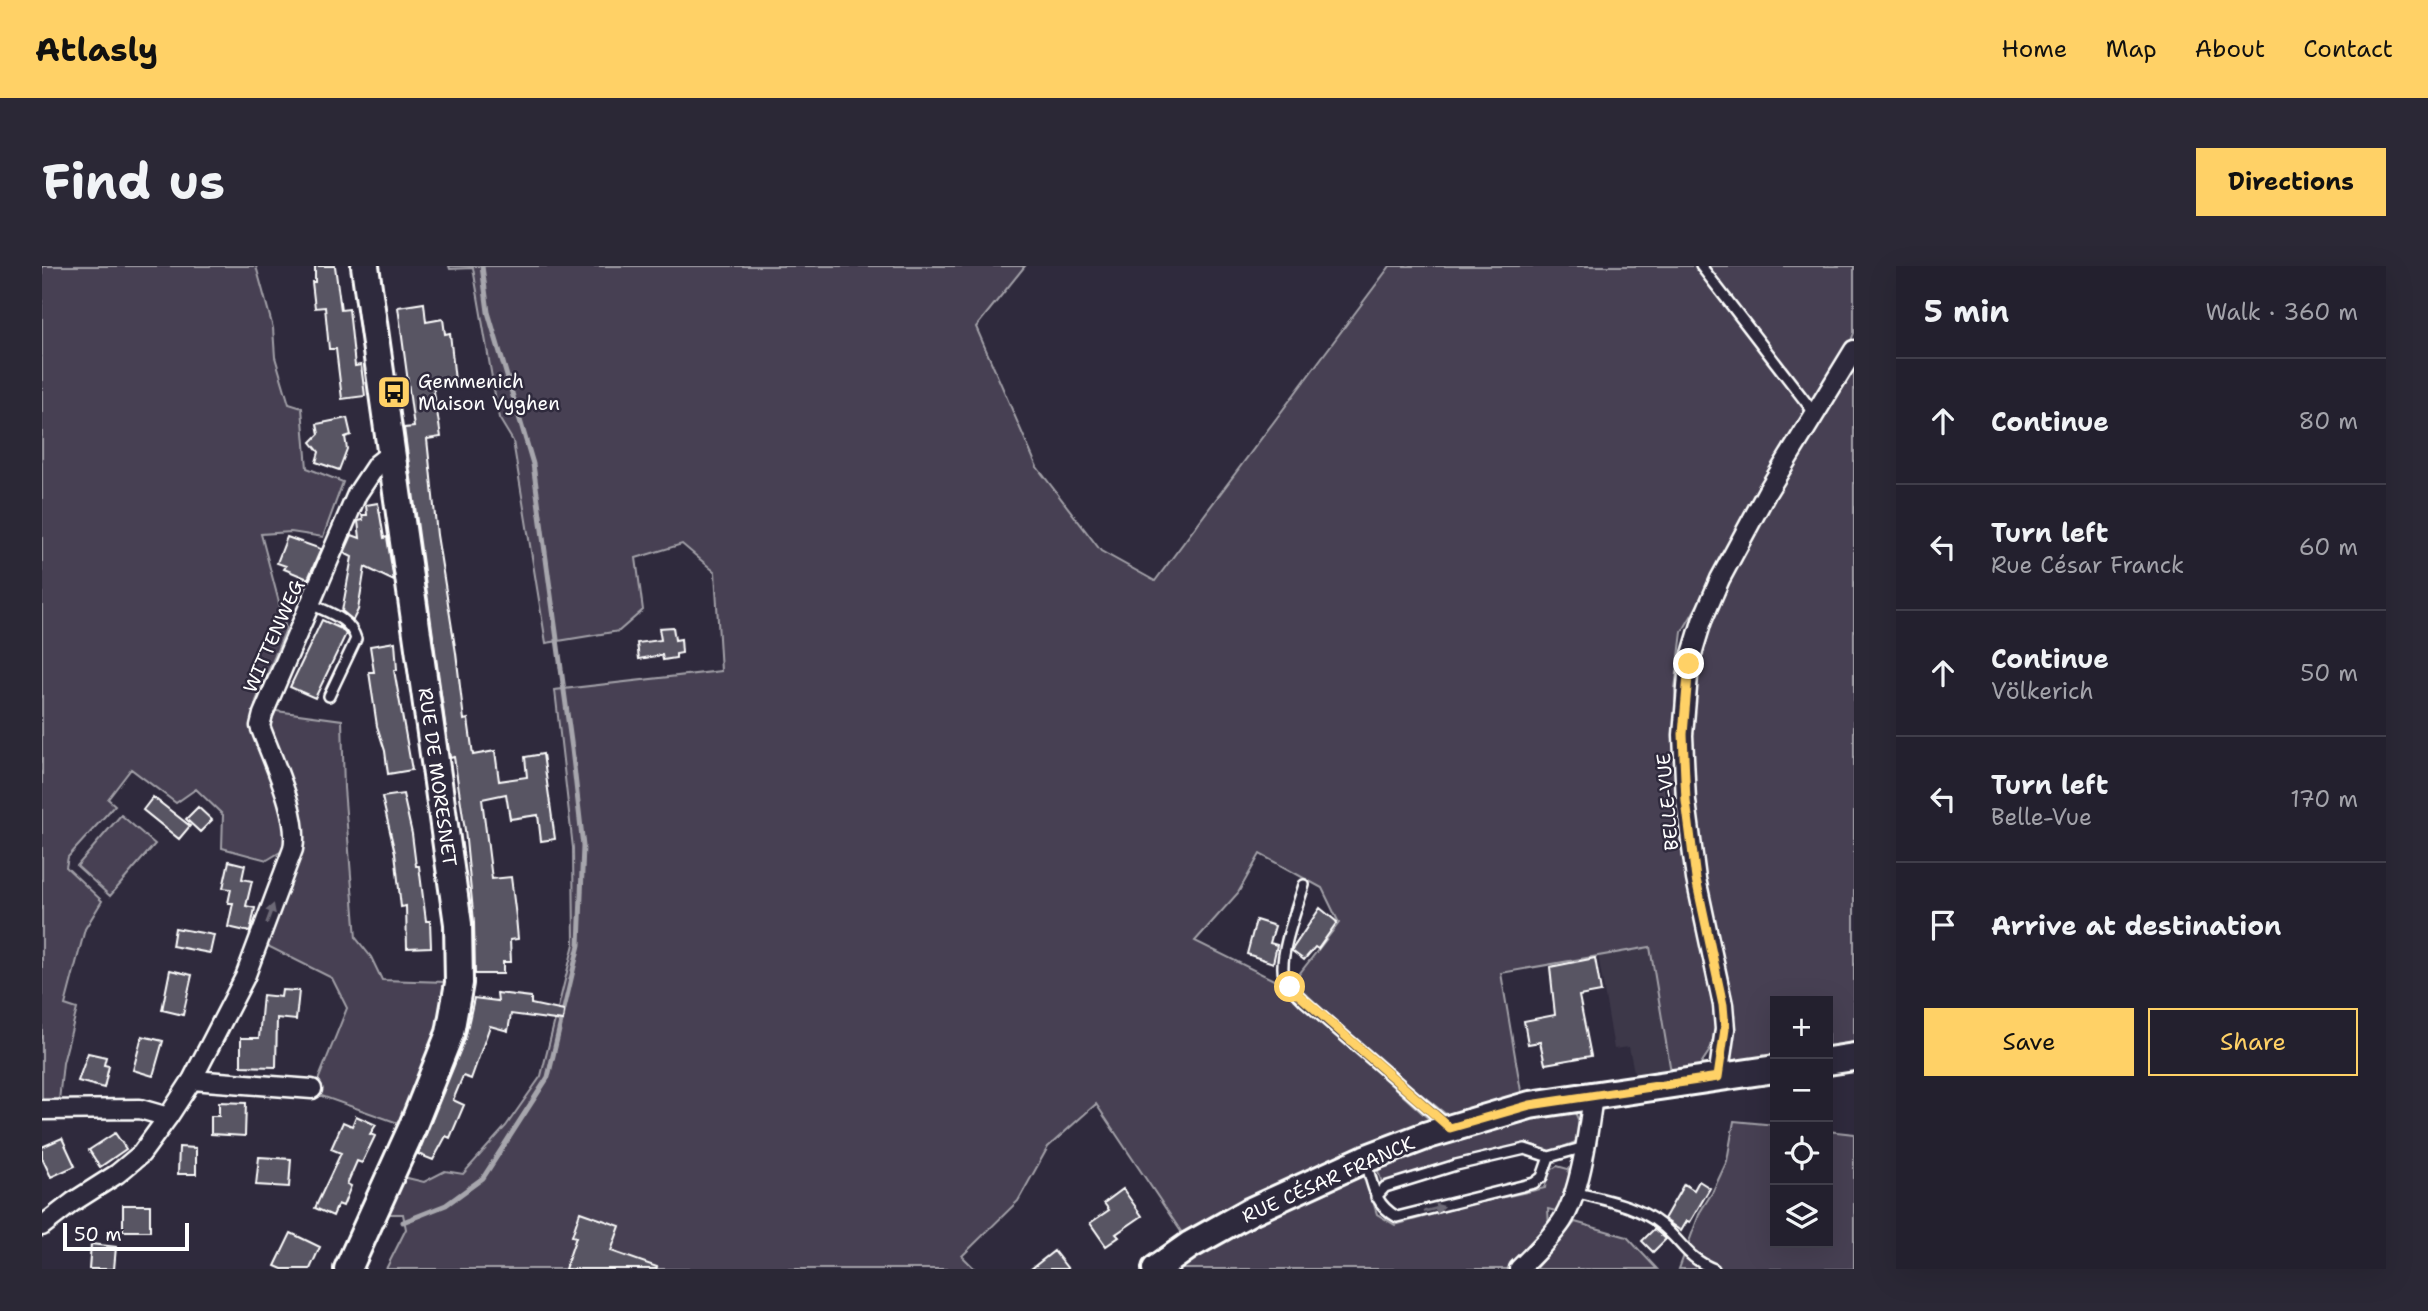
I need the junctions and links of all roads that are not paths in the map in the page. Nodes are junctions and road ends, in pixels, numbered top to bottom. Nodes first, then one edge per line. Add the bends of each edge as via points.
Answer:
1 (365, 266) edge
2 (1701, 266) edge
3 (1854, 350) edge
4 (1815, 414) junction
5 (391, 453) junction
6 (311, 604) junction
7 (329, 696) dead end
8 (1304, 885) dead end
9 (1854, 1057) edge
10 (1833, 1060) edge
11 (1770, 1070) edge
12 (1718, 1077) junction
13 (192, 1080) junction
14 (312, 1089) dead end
15 (1593, 1096) junction
16 (42, 1110) edge
17 (168, 1117) junction
18 (1450, 1128) junction
19 (1586, 1147) junction
20 (1549, 1157) junction
21 (1365, 1159) junction
22 (1574, 1192) junction
23 (1376, 1197) junction
24 (42, 1226) edge
25 (348, 1269) edge
26 (1156, 1269) edge
27 (1519, 1269) edge
28 (1714, 1269) edge

1 - 5 street, RUE DE MORESNET
2 - 4 lane
3 - 4 street, BELLE-VUE
4 - 12 street, BELLE-VUE via 1720,579 1689,664 1683,734 1686,801 1696,879 1723,1005 1725,1029
5 - 6 street, WITTENWEG via 377,464 357,494
5 - 25 street, RUE DE MORESNET via 457,924 458,983 445,1048
6 - 7 lane via 347,622 356,639
13 -> 6 street, WITTENWEG via 245,977 293,849 292,815 260,726
8 - 18 lane via 1286,947 1284,978 1304,1001
9 - 10 street
11 - 12 street, RUE CÉSAR FRANCK
12 - 15 street, RUE CÉSAR FRANCK
13 - 14 street
13 - 17 street, WITTENWEG
15 - 18 street, RUE CÉSAR FRANCK via 1530,1105
15 - 19 street
16 - 17 street via 140,1109
17 - 24 street, WITTENWEG via 141,1154
18 - 21 street, RUE CÉSAR FRANCK
19 - 20 lane
19 - 22 street
20 - 23 lane via 1525,1149 1385,1186
23 -> 20 lane via 1397,1217 1433,1209 1534,1182 1542,1177
21 - 23 lane
21 - 26 street, RUE CÉSAR FRANCK via 1251,1211
22 - 27 street via 1563,1219
22 - 28 lane via 1635,1209 1661,1224 1697,1262

